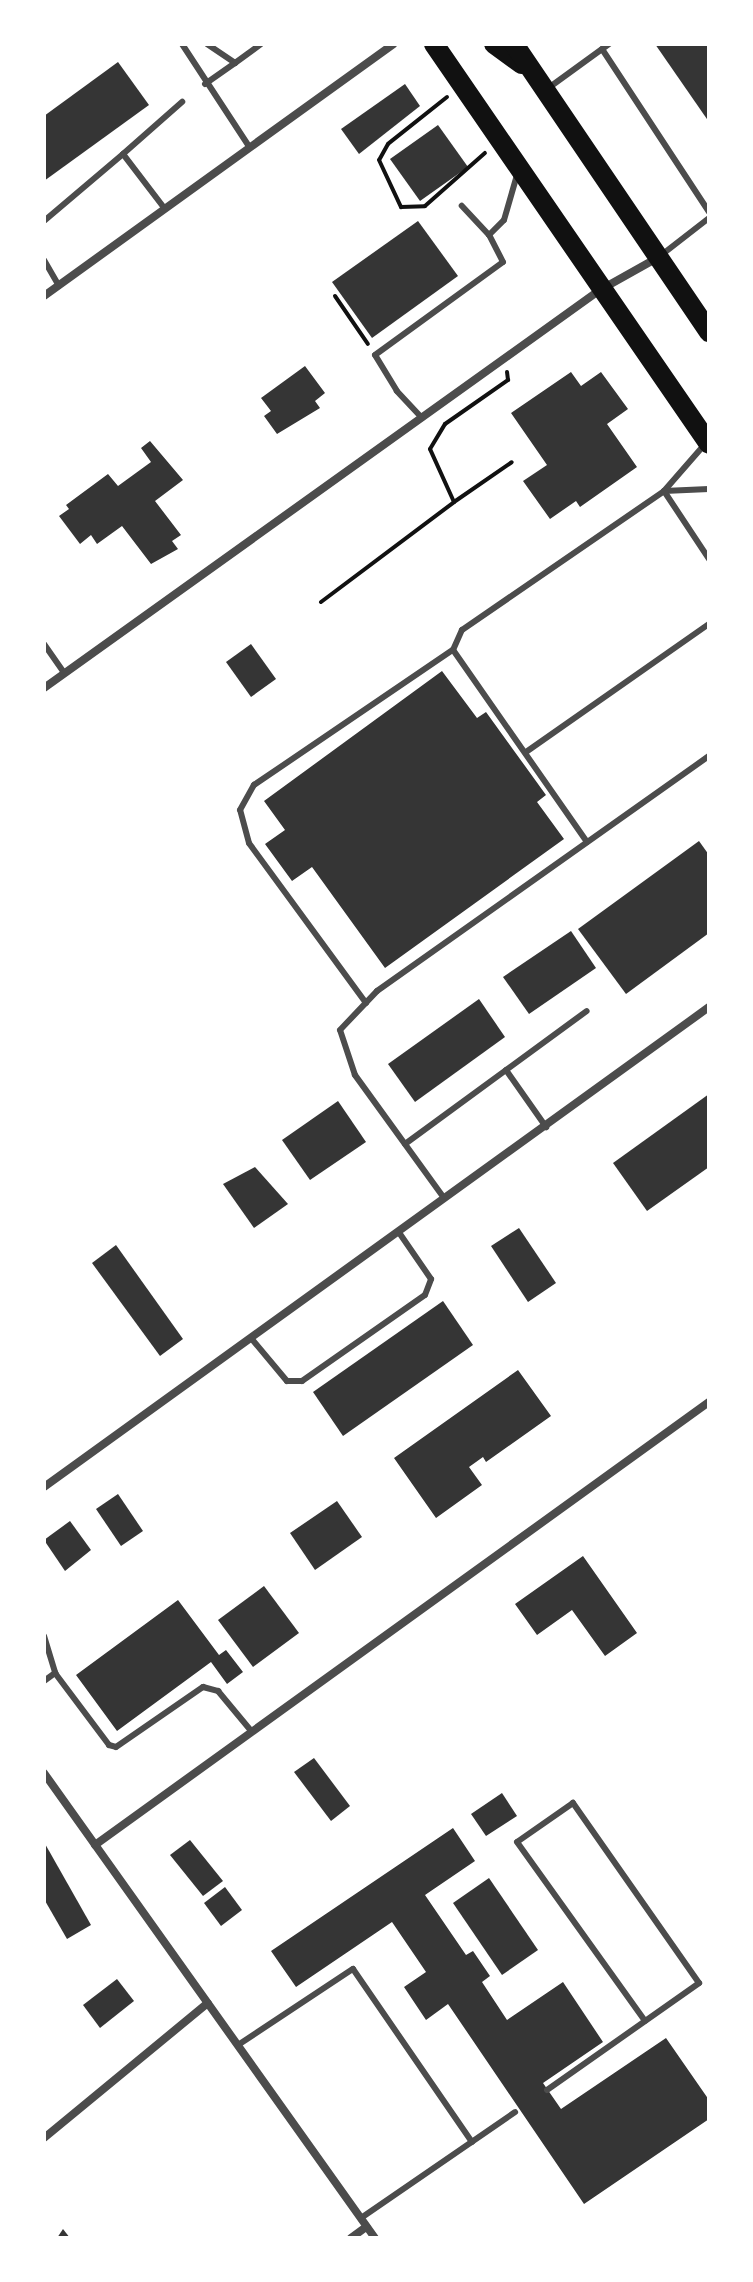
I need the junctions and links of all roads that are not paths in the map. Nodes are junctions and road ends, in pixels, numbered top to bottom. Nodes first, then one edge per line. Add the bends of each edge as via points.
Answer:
1 (182, 44) edge
2 (207, 44) edge
3 (261, 44) edge
4 (394, 44) edge
5 (434, 44) edge
6 (494, 44) edge
7 (514, 44) edge
8 (609, 44) edge
9 (602, 49) junction
10 (235, 63) junction
11 (531, 71) junction
12 (205, 84) junction
13 (545, 90) junction
14 (182, 102) dead end
15 (250, 148) junction
16 (123, 154) junction
17 (518, 172) junction
18 (462, 206) dead end
19 (165, 209) junction
20 (709, 215) edge
21 (44, 221) edge
22 (489, 235) junction
23 (657, 258) junction
24 (44, 260) edge
25 (59, 286) junction
26 (600, 290) junction
27 (44, 296) edge
28 (709, 332) edge
29 (422, 418) junction
30 (708, 443) edge
31 (709, 489) edge
32 (664, 491) junction
33 (709, 559) edge
34 (709, 624) edge
35 (44, 644) edge
36 (453, 650) junction
37 (64, 673) junction
38 (44, 688) edge
39 (526, 752) junction
40 (709, 756) edge
41 (587, 842) junction
42 (366, 1003) junction
43 (709, 1007) edge
44 (587, 1011) dead end
45 (506, 1070) junction
46 (546, 1127) junction
47 (405, 1144) junction
48 (444, 1198) junction
49 (398, 1231) junction
50 (251, 1338) junction
51 (709, 1402) edge
52 (44, 1487) edge
53 (44, 1636) edge
54 (55, 1673) junction
55 (44, 1681) edge
56 (252, 1732) junction
57 (44, 1773) edge
58 (95, 1845) junction
59 (208, 2003) junction
60 (645, 2021) junction
61 (238, 2045) junction
62 (547, 2090) dead end
63 (515, 2112) dead end
64 (44, 2138) edge
65 (472, 2142) junction
66 (364, 2222) junction
67 (351, 2238) edge
68 (375, 2238) edge

1 - 12 lane
2 - 10 lane
3 - 10 lane
4 - 15 street
5 - 17 main road
6 - 11 main road
7 - 11 main road
8 - 9 lane
9 - 13 lane
9 - 20 lane
10 - 12 lane
11 - 13 main road
12 - 15 lane
13 - 23 main road
14 - 16 lane
15 - 19 street
16 - 19 lane
16 - 21 lane
17 - 22 lane via 504,220
17 - 26 main road
18 - 22 lane
19 - 25 street
20 - 23 lane
22 - 29 lane via 503,262 375,355
23 - 26 street
23 - 28 main road
24 - 25 lane
25 - 27 street
26 - 29 street
26 - 30 main road
29 - 37 street
30 - 32 lane
31 - 32 lane
32 - 33 lane
32 - 36 lane via 462,630
34 - 39 lane
35 - 37 lane
36 - 39 lane
36 - 42 lane via 254,785 240,810 249,843
37 - 38 street
39 - 41 lane
40 - 41 lane
41 - 42 lane
42 - 47 lane via 340,1030 355,1075
43 - 46 street
44 - 45 lane
45 - 46 lane
45 - 47 lane
46 - 48 street
47 - 48 lane
48 - 49 street
49 - 50 street
49 - 50 lane via 431,1279 425,1295 302,1381 287,1381
50 - 52 street
51 - 56 street
53 - 54 lane
54 - 55 lane
54 - 56 lane via 109,1745 116,1747 203,1687 218,1691
56 - 58 street
57 - 58 street
58 - 59 street
59 - 61 street
59 - 64 street
60 - 60 lane via 699,1983 573,1803 517,1842
60 - 62 lane
61 - 65 lane via 353,1969
61 - 66 street
63 - 65 lane
65 - 66 lane
66 - 67 street
66 - 68 street

